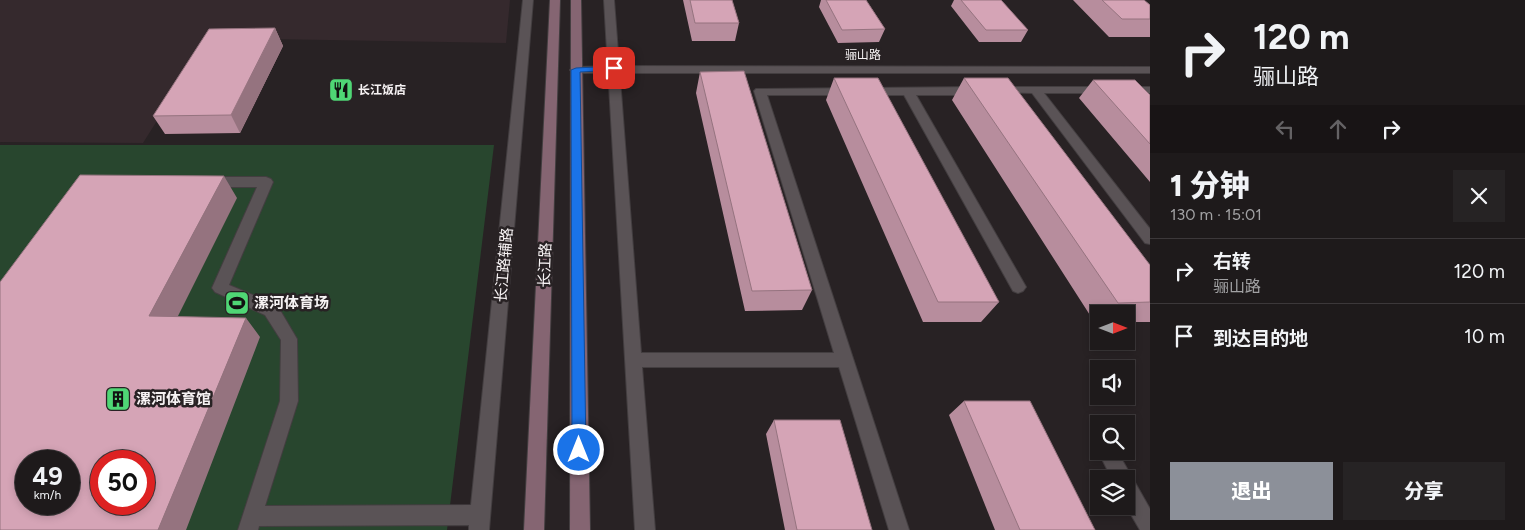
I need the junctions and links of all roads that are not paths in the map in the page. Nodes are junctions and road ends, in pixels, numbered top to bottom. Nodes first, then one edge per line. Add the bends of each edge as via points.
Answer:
1 (528, 0) edge
2 (555, 0) edge
3 (576, 0) edge
4 (609, 0) edge
5 (614, 68) junction
6 (576, 70) junction
7 (1150, 70) edge
8 (1036, 90) junction
9 (1150, 90) edge
10 (908, 91) junction
11 (198, 182) edge
12 (1150, 239) edge
13 (1018, 287) dead end
14 (634, 360) junction
15 (845, 360) junction
16 (1135, 502) edge
17 (250, 523) edge
18 (480, 523) edge
19 (1150, 529) edge
20 (534, 530) edge
21 (580, 530) edge
22 (645, 530) edge
23 (899, 530) edge

1 - 18 street, 长江路辅路
2 - 20 main road, 长江路
3 - 6 main road, 长江路
4 - 5 street
5 - 6 street, 骊山路
5 - 7 street, 骊山路
5 - 14 street
6 - 21 main road, 长江路
8 - 9 street
8 - 10 street
8 - 12 street
10 - 13 street
10 - 15 street via 760,91
11 - 17 street via 266,182 220,288 271,310 289,339 289,401
14 - 15 street
14 - 22 street
15 - 23 street
16 - 19 street
17 - 18 street

